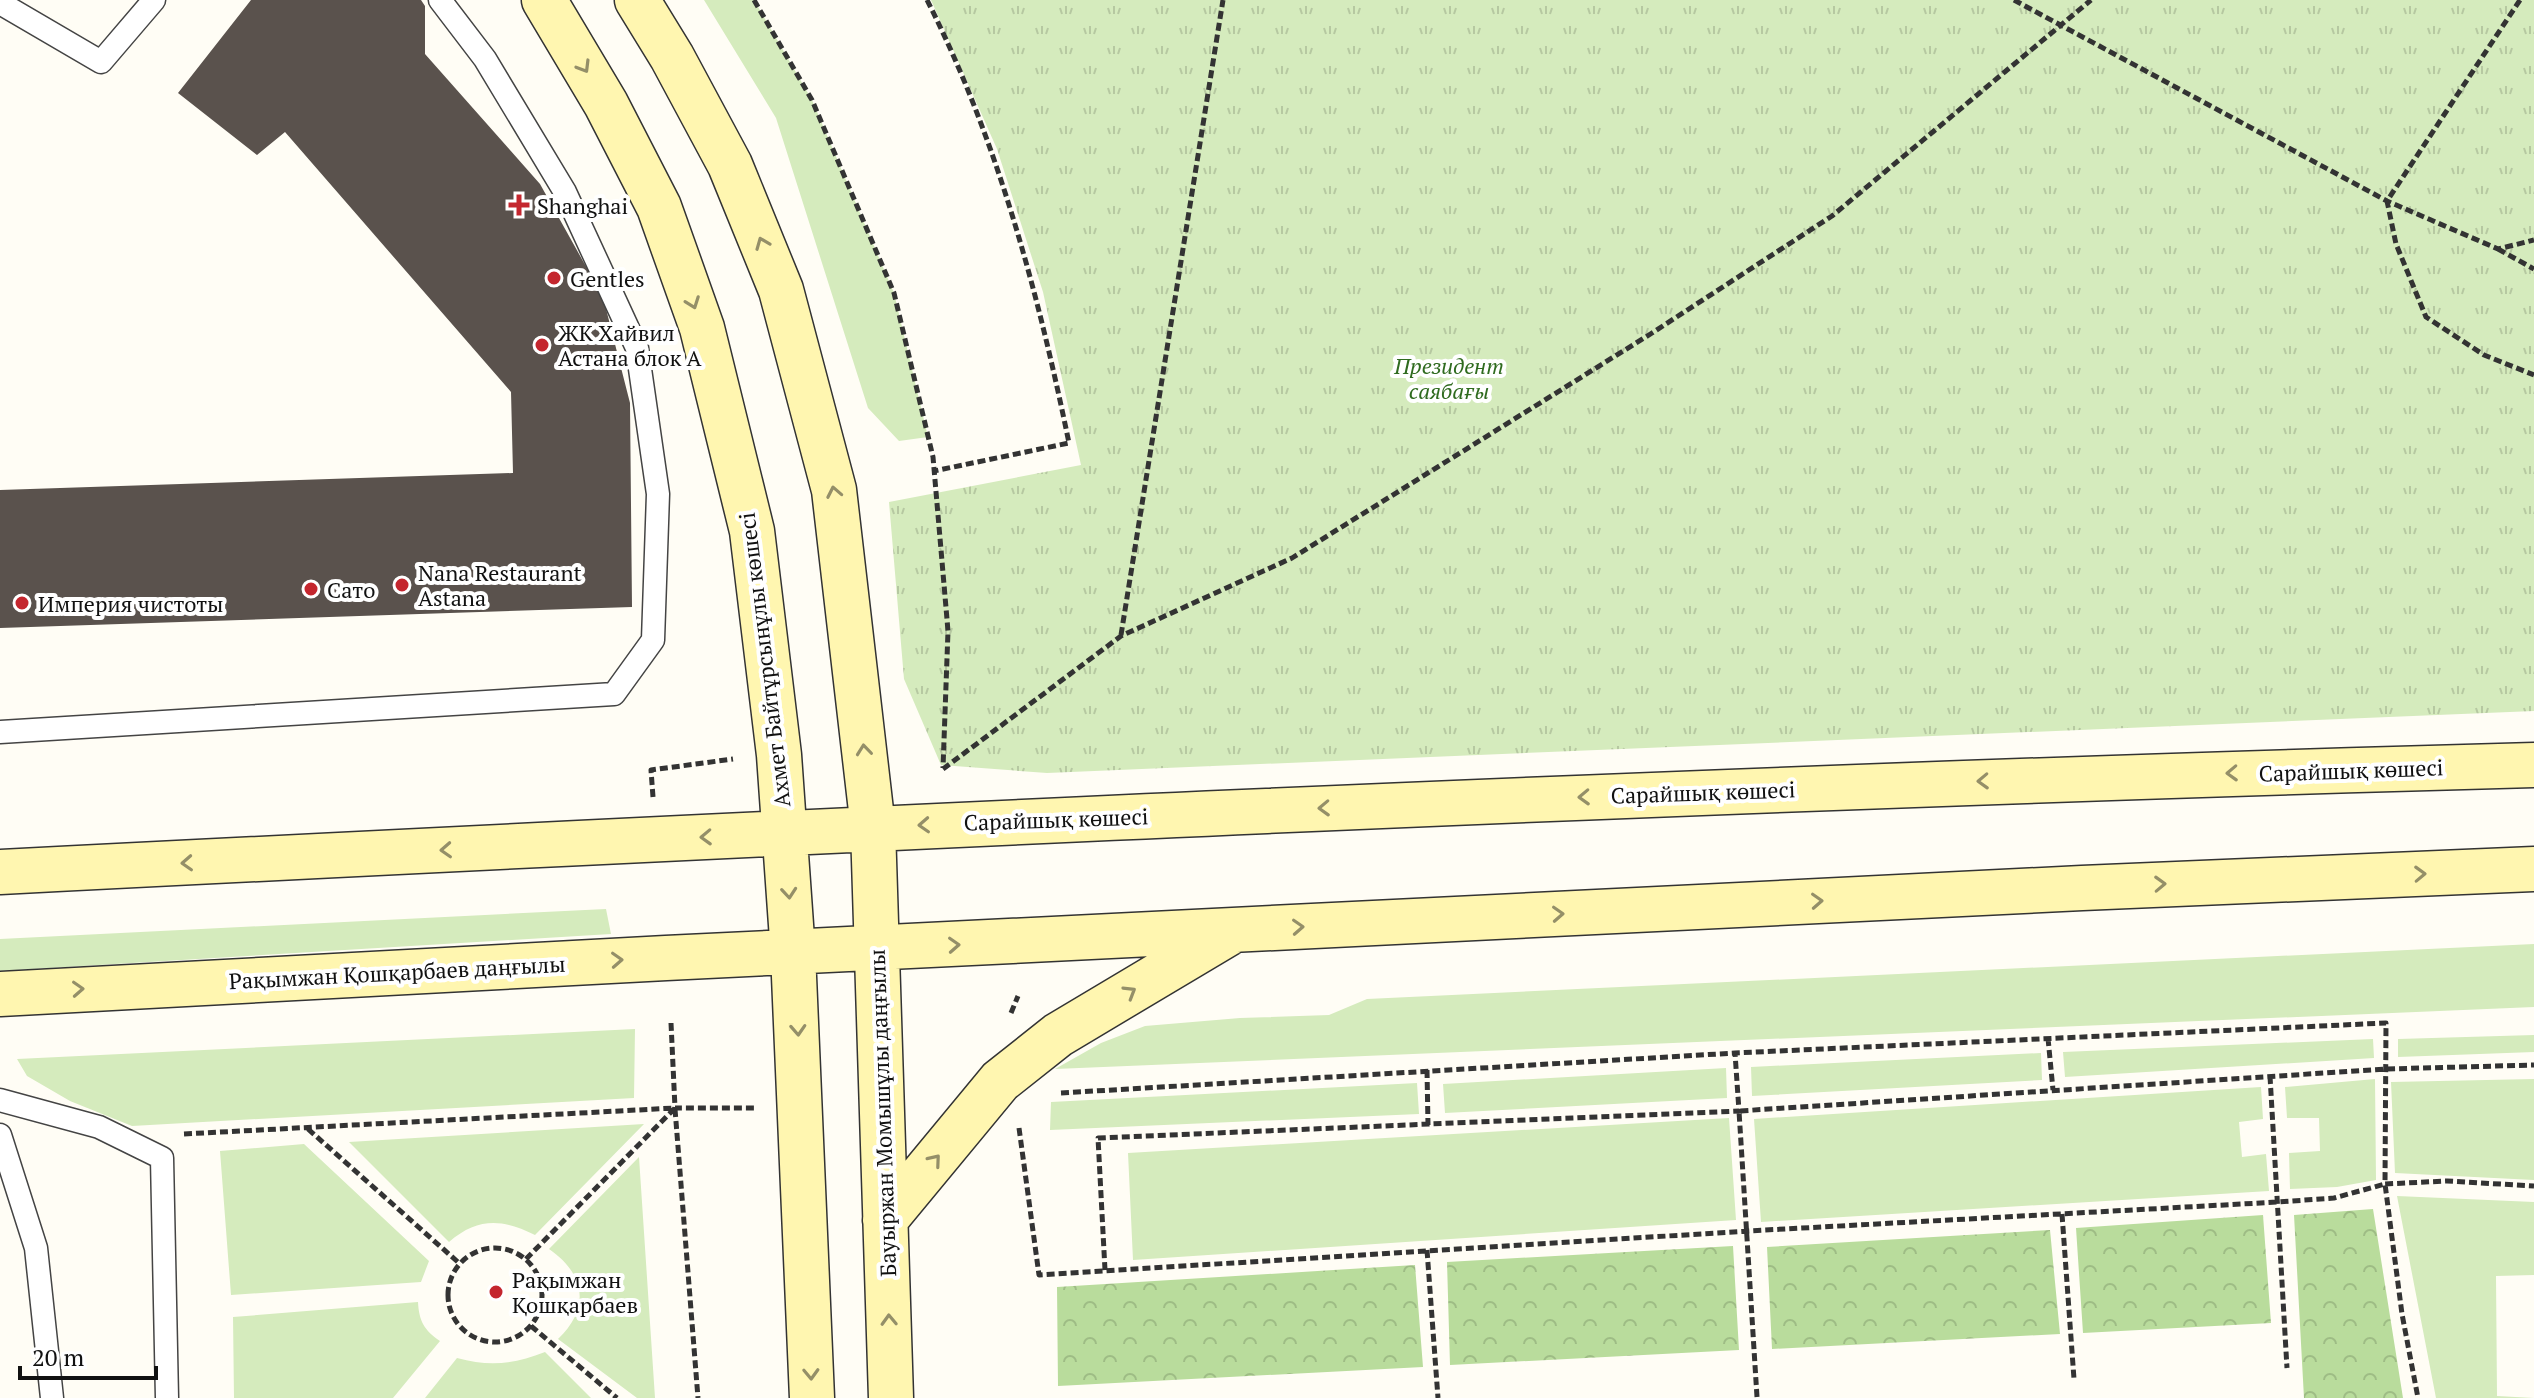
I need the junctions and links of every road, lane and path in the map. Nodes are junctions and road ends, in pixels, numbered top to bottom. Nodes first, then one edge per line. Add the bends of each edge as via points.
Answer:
1 (154, 0) edge
2 (440, 0) edge
3 (544, 0) edge
4 (637, 0) edge
5 (754, 0) edge
6 (927, 0) edge
7 (1223, 0) edge
8 (2014, 0) edge
9 (2091, 0) edge
10 (2520, 0) edge
11 (0, 3) edge
12 (2062, 25) junction
13 (2387, 201) junction
14 (2534, 240) edge
15 (2498, 249) junction
16 (2534, 269) edge
17 (2534, 375) edge
18 (934, 471) junction
19 (1121, 636) junction
20 (0, 732) edge
21 (742, 758) dead end
22 (2534, 765) edge
23 (653, 798) dead end
24 (873, 828) junction
25 (784, 833) junction
26 (2534, 869) edge
27 (0, 872) edge
28 (1233, 931) junction
29 (876, 948) junction
30 (793, 953) junction
31 (0, 994) edge
32 (671, 1023) dead end
33 (2048, 1038) junction
34 (1735, 1053) junction
35 (2534, 1065) edge
36 (2386, 1069) junction
37 (1427, 1070) junction
38 (2270, 1076) junction
39 (2053, 1090) junction
40 (1046, 1094) dead end
41 (0, 1100) edge
42 (675, 1108) junction
43 (765, 1108) dead end
44 (1739, 1111) junction
45 (1428, 1125) junction
46 (1019, 1126) dead end
47 (307, 1128) junction
48 (0, 1135) edge
49 (121, 1138) junction
50 (2385, 1184) junction
51 (2534, 1186) edge
52 (2278, 1202) junction
53 (2062, 1214) junction
54 (885, 1220) junction
55 (1748, 1231) junction
56 (1427, 1250) junction
57 (526, 1259) junction
58 (459, 1263) junction
59 (1105, 1270) junction
60 (531, 1326) junction
61 (2287, 1368) dead end
62 (2074, 1379) dead end
63 (1757, 1397) edge
64 (52, 1398) edge
65 (167, 1398) edge
66 (617, 1398) edge
67 (698, 1398) edge
68 (812, 1398) edge
69 (891, 1398) edge
70 (1438, 1398) edge
71 (2418, 1398) edge

1 - 11 lane via 101,62
2 - 20 lane via 485,59 565,192 637,348 658,494 653,640 614,694
3 -> 25 main road, Ахмет Байтұрсынұлы көшесі via 659,207 702,328 752,531
24 -> 4 main road via 834,490 781,290 730,165
5 - 18 path via 812,100 894,293
6 - 18 path via 991,149 1047,337 1069,443
7 - 19 path
8 - 12 path
9 - 12 path
10 - 13 path
12 - 13 path
12 - 19 path via 1832,216 1678,317 1292,558
13 - 15 path
13 - 17 path via 2396,244 2426,317 2484,355
14 - 15 path
15 - 16 path
18 - 19 path via 948,631 943,769
21 - 23 path via 651,770
22 -> 24 main road, Сарайшық көшесі via 2061,778
24 - 25 main road, Сарайшық көшесі
24 - 29 main road, Бауыржан Момышұлы даңғылы
25 -> 27 main road
25 -> 30 main road
28 -> 26 main road
29 -> 28 main road
54 -> 28 main road via 1000,1081 1058,1035
29 - 30 main road, Рақымжан Қошқарбаев даңғылы
29 - 54 main road, Бауыржан Момышұлы даңғылы
31 -> 30 main road, Рақымжан Қошқарбаев даңғылы
30 -> 68 main road
32 - 42 path
33 - 34 path
33 - 36 path via 2386,1023
33 - 39 path
34 - 37 path
34 - 44 path
35 - 36 path
36 - 38 path
36 - 50 path
37 - 40 path
37 - 45 path
38 - 39 path
38 - 52 path
39 - 44 path
41 - 49 lane
42 - 43 path
42 - 47 path
42 - 57 path
42 - 67 path
44 - 45 path
44 - 55 path
45 - 59 path via 1098,1138
46 - 59 path via 1039,1275
47 - 49 path
47 - 58 path
48 - 64 lane via 36,1248
49 - 65 lane via 162,1158
50 - 51 path
50 - 52 path via 2334,1198
50 - 71 path
52 - 53 path
52 - 61 path
53 - 55 path
53 - 62 path
69 -> 54 main road, Бауыржан Момышұлы даңғылы
55 - 56 path
55 - 63 path
56 - 59 path
56 - 70 path
57 - 58 path via 492,1246 473,1251
57 - 60 path via 538,1273 543,1292
58 - 60 path via 446,1297 463,1330 479,1340 497,1342 516,1338
60 - 66 path

